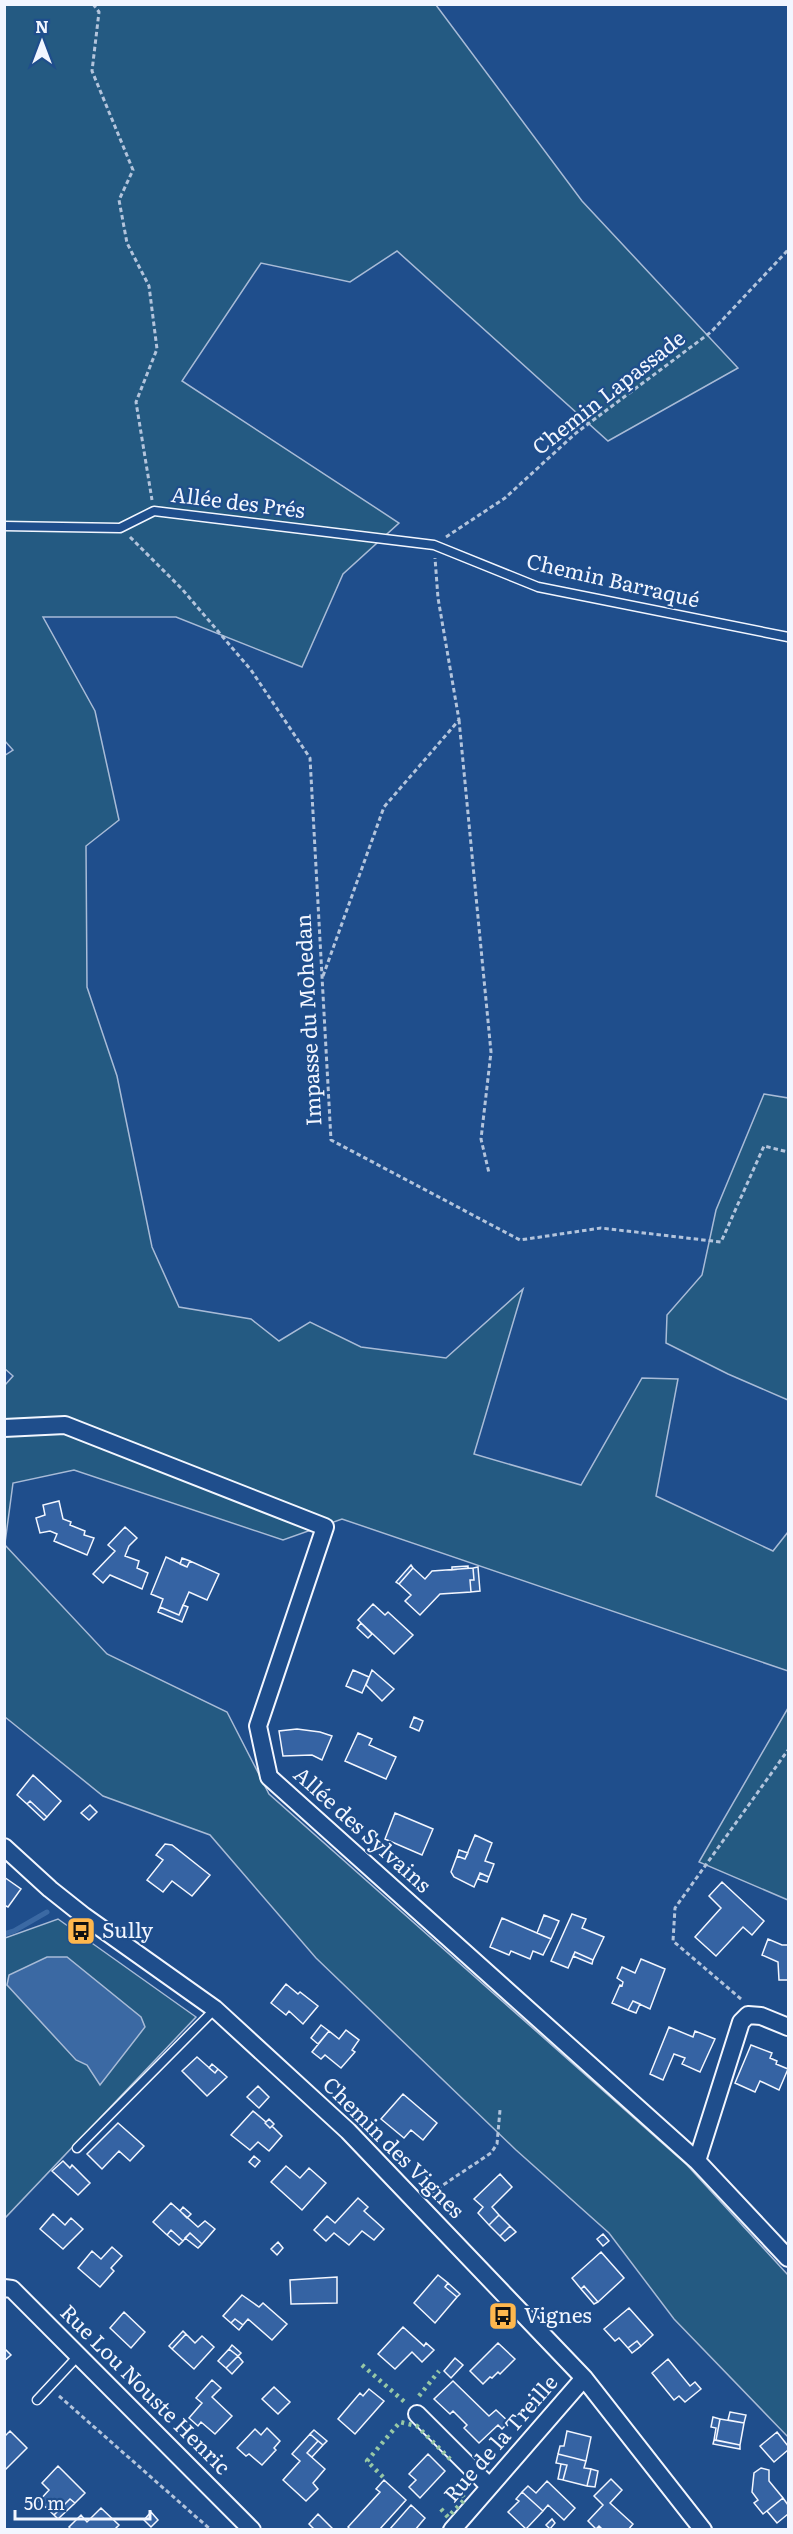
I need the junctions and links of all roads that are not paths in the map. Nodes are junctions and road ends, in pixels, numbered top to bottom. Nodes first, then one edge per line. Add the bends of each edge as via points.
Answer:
1 (4, 526) edge
2 (434, 545) joint
3 (789, 637) edge
4 (4, 1428) edge
5 (4, 1847) edge
6 (215, 2009) junction
7 (789, 2027) edge
8 (77, 2148) dead end
9 (697, 2161) junction
10 (789, 2258) edge
11 (4, 2288) edge
12 (79, 2354) junction
13 (584, 2378) junction
14 (37, 2400) dead end
15 (417, 2414) dead end
16 (489, 2486) junction
17 (252, 2529) edge
18 (452, 2529) edge
19 (703, 2529) edge

1 - 2 lane, Allée des Prés via 120,528 154,511
2 - 3 lane, Chemin Barraqué via 538,587
4 - 9 street, Allée des Sylvains via 65,1425 325,1527 258,1726 269,1777
5 - 6 street, Chemin des Vignes via 84,1916
6 - 8 lane
6 - 13 street, Chemin des Vignes via 348,2131
7 - 9 street via 761,2016 748,2015 741,2022
9 - 10 street
11 - 12 street, Rue Lou Nouste Henric via 12,2289
12 - 14 lane
12 - 17 street, Rue Lou Nouste Henric
13 - 16 street, Rue de la Treille
13 - 19 street, Chemin des Vignes
15 - 16 street
16 - 18 street, Rue de la Treille

